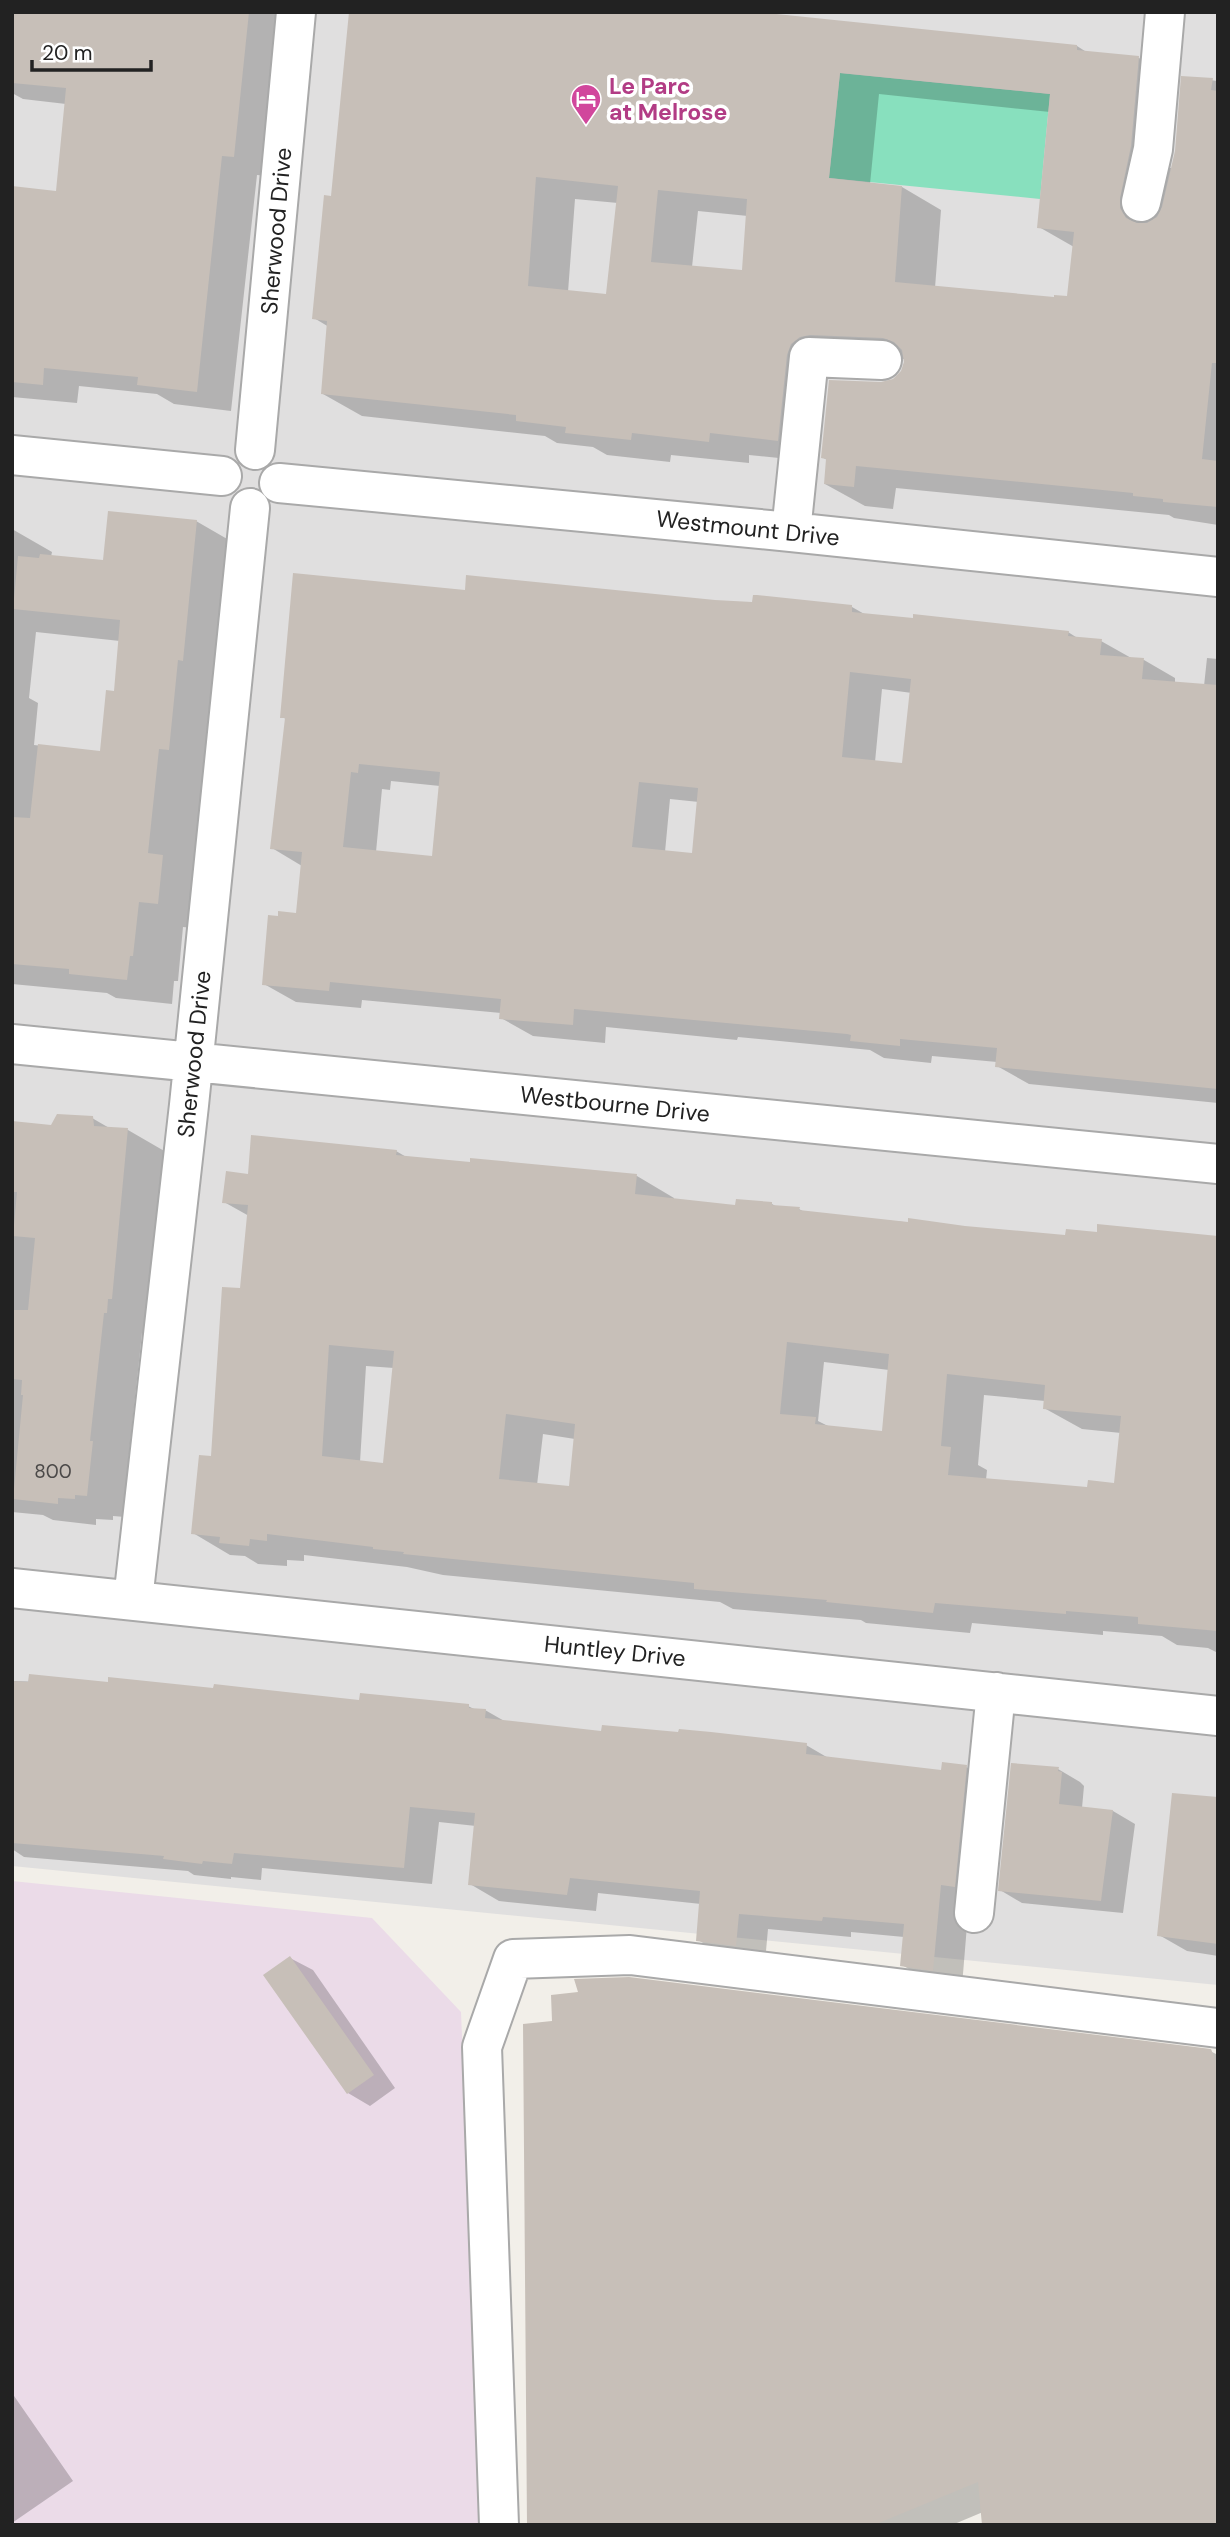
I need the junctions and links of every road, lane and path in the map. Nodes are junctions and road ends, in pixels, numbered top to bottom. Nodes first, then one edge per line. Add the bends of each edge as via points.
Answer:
1 (296, 12) edge
2 (1165, 12) edge
3 (1142, 202) dead end
4 (882, 360) dead end
5 (255, 450) junction
6 (12, 455) edge
7 (222, 476) junction
8 (279, 483) junction
9 (250, 508) junction
10 (791, 532) junction
11 (1218, 577) edge
12 (12, 1044) edge
13 (193, 1062) junction
14 (1218, 1164) edge
15 (12, 1588) edge
16 (134, 1600) junction
17 (996, 1692) junction
18 (1218, 1716) edge
19 (974, 1913) dead end
20 (1218, 2028) edge
21 (499, 2525) edge

1 - 5 street, Sherwood Drive
2 - 3 street via 1153,149
4 - 10 street via 809,357
5 - 7 street via 233,456
5 - 8 street via 271,459
6 - 7 street
7 - 9 street via 229,498
8 - 9 street via 272,498
8 - 10 street, Westmount Drive
9 - 13 street, Sherwood Drive
10 - 11 street, Westmount Drive
12 - 13 street, Westbourne Drive
13 - 14 street, Westbourne Drive
13 - 16 street, Sherwood Drive
15 - 16 street, Huntley Drive
16 - 17 street, Huntley Drive
17 - 18 street, Huntley Drive
17 - 19 street
20 - 21 street via 629,1955 513,1959 482,2047

